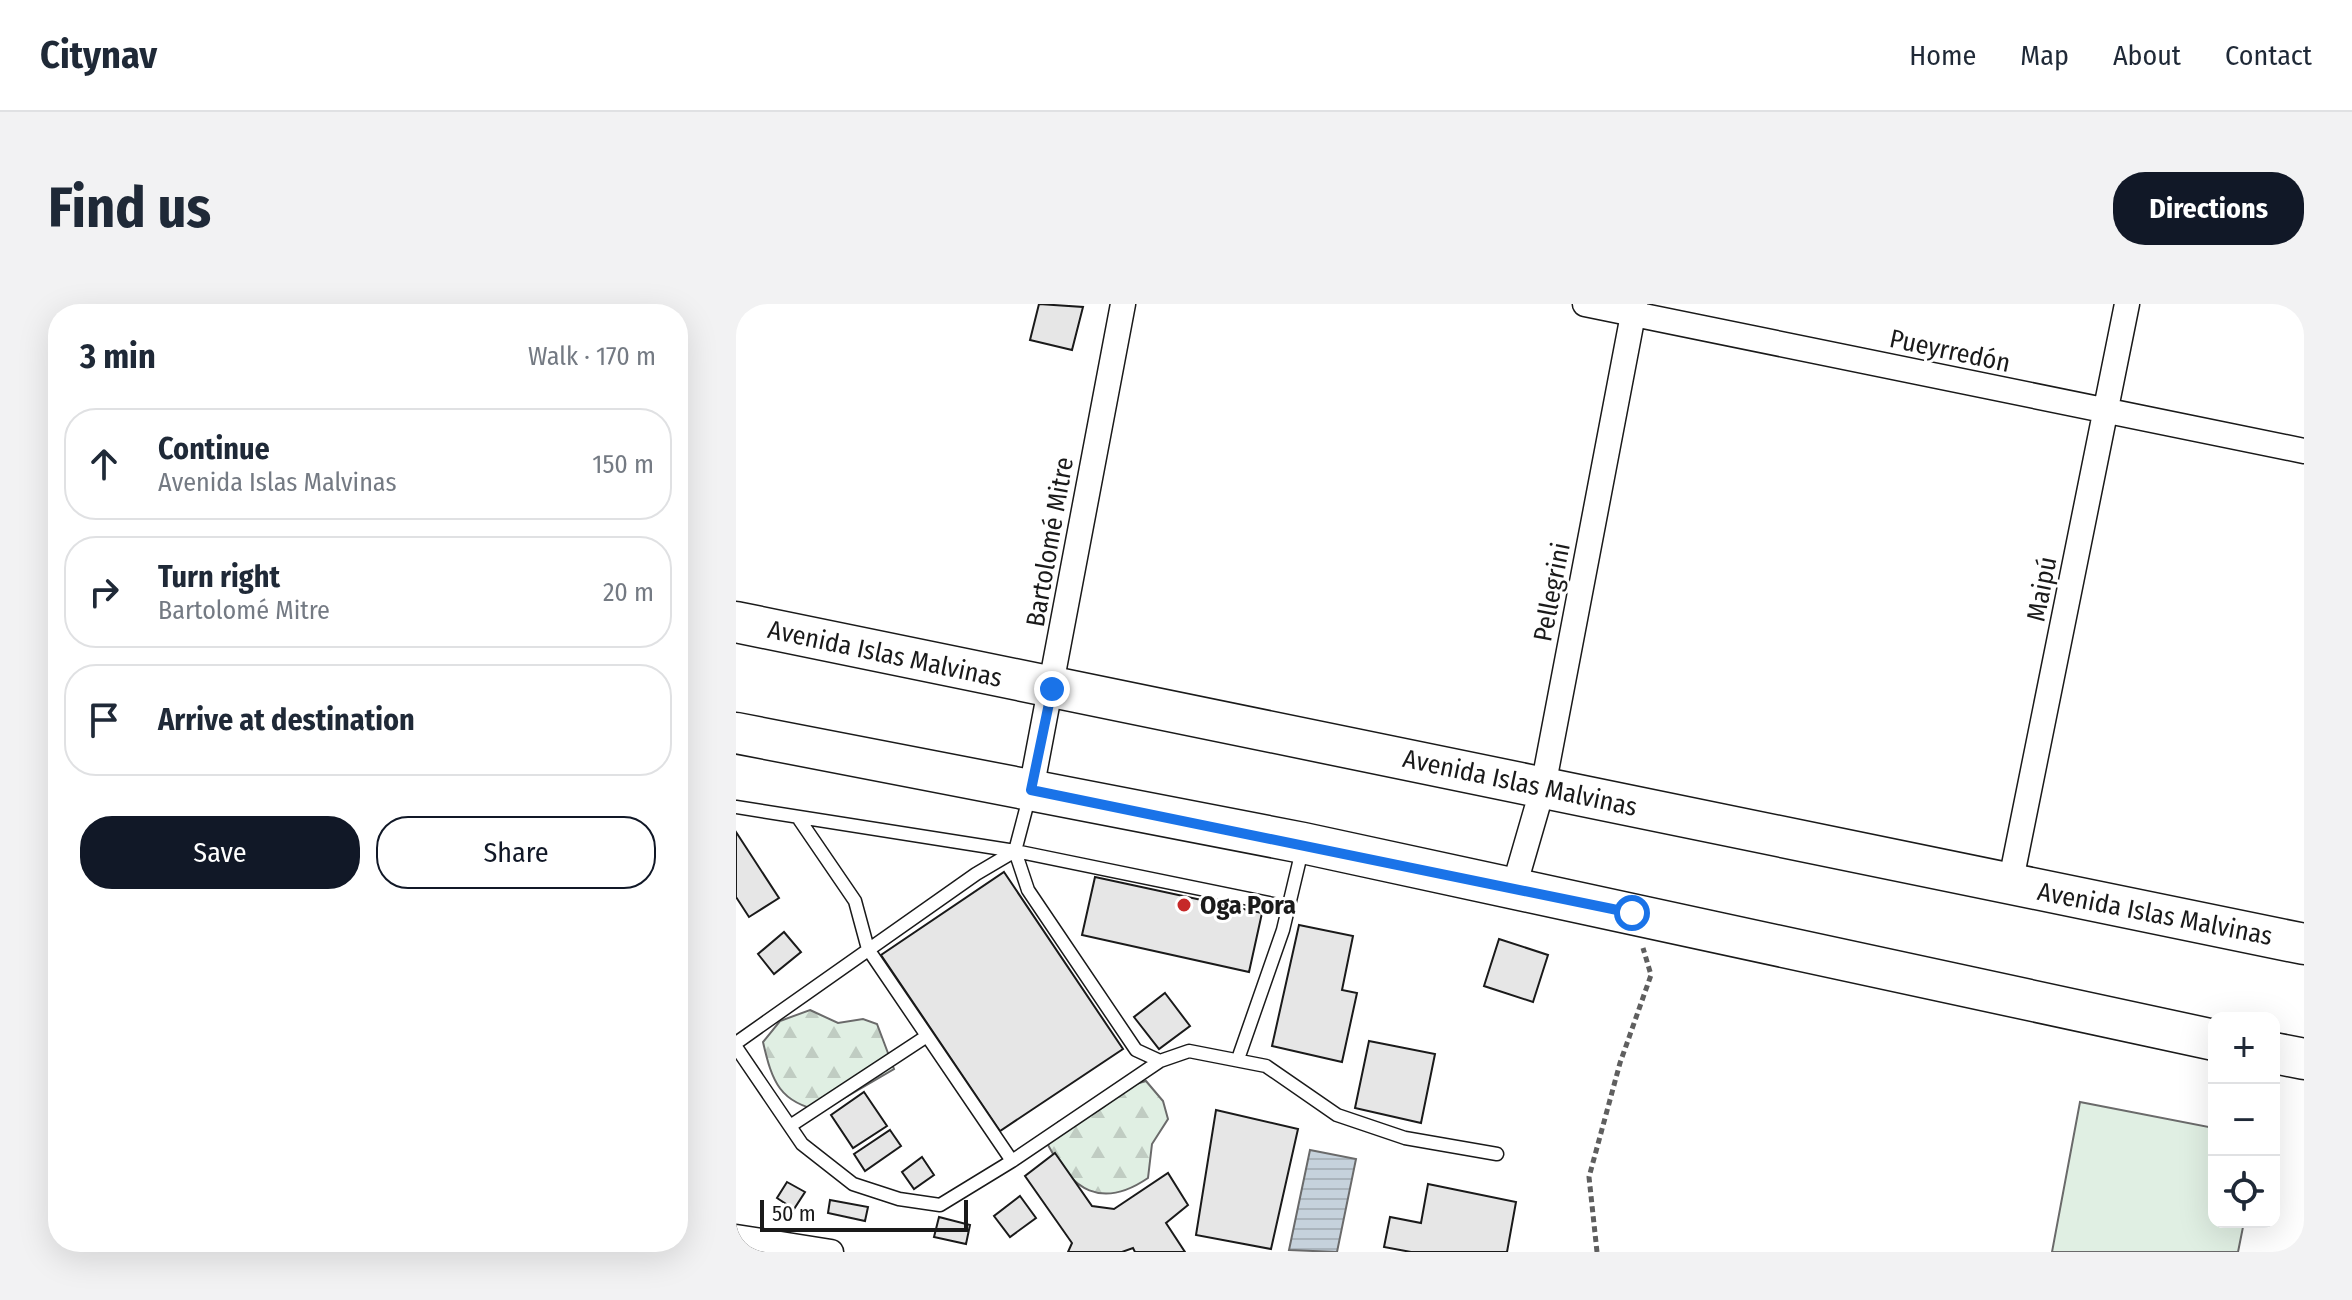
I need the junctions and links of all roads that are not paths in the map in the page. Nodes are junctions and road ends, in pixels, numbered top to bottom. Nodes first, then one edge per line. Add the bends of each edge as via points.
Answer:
1 (1123, 304) edge
2 (1585, 304) edge
3 (2127, 304) edge
4 (1634, 308) edge
5 (2106, 413) junction
6 (2304, 451) edge
7 (736, 622) edge
8 (1052, 689) junction
9 (736, 733) edge
10 (1543, 787) junction
11 (1031, 790) junction
12 (736, 807) edge
13 (799, 819) junction
14 (1303, 843) junction
15 (1015, 851) junction
16 (2010, 885) junction
17 (1514, 887) junction
18 (1288, 907) junction
19 (2304, 944) edge
20 (868, 949) junction
21 (927, 1036) junction
22 (2208, 1039) edge
23 (736, 1045) edge
24 (2280, 1054) edge
25 (1238, 1059) junction
26 (2304, 1059) edge
27 (1160, 1061) junction
28 (790, 1126) junction
29 (1497, 1154) dead end
30 (1012, 1161) junction
31 (736, 1237) edge
32 (831, 1252) edge

1 - 8 street, Bartolomé Mitre
2 - 4 street, Pueyrredón
3 - 5 street, Maipú
4 - 5 street, Pueyrredón
4 - 10 street, Pellegrini
5 - 6 street, Pueyrredón
5 - 16 street, Maipú
7 - 8 main road, Avenida Islas Malvinas
8 - 10 main road, Avenida Islas Malvinas
8 - 11 street, Bartolomé Mitre
9 - 11 main road
10 - 16 main road, Avenida Islas Malvinas
10 - 17 street, Pellegrini
11 - 14 main road
11 - 15 lane
12 - 13 lane
13 - 15 lane
13 - 20 lane via 855,901
14 - 17 main road
14 - 18 lane
15 - 18 lane
15 - 20 lane
15 - 27 lane via 1028,890 1136,1050
16 - 19 main road, Avenida Islas Malvinas
17 - 22 main road
18 - 25 lane
20 - 21 lane
20 - 23 lane
21 - 28 lane
21 - 30 lane
23 - 28 lane
24 - 26 main road
25 - 27 lane via 1189,1051
25 - 29 lane via 1266,1066 1337,1115 1405,1138
27 - 30 lane
28 - 30 lane via 802,1144 853,1184 899,1199 940,1205
31 - 32 street

